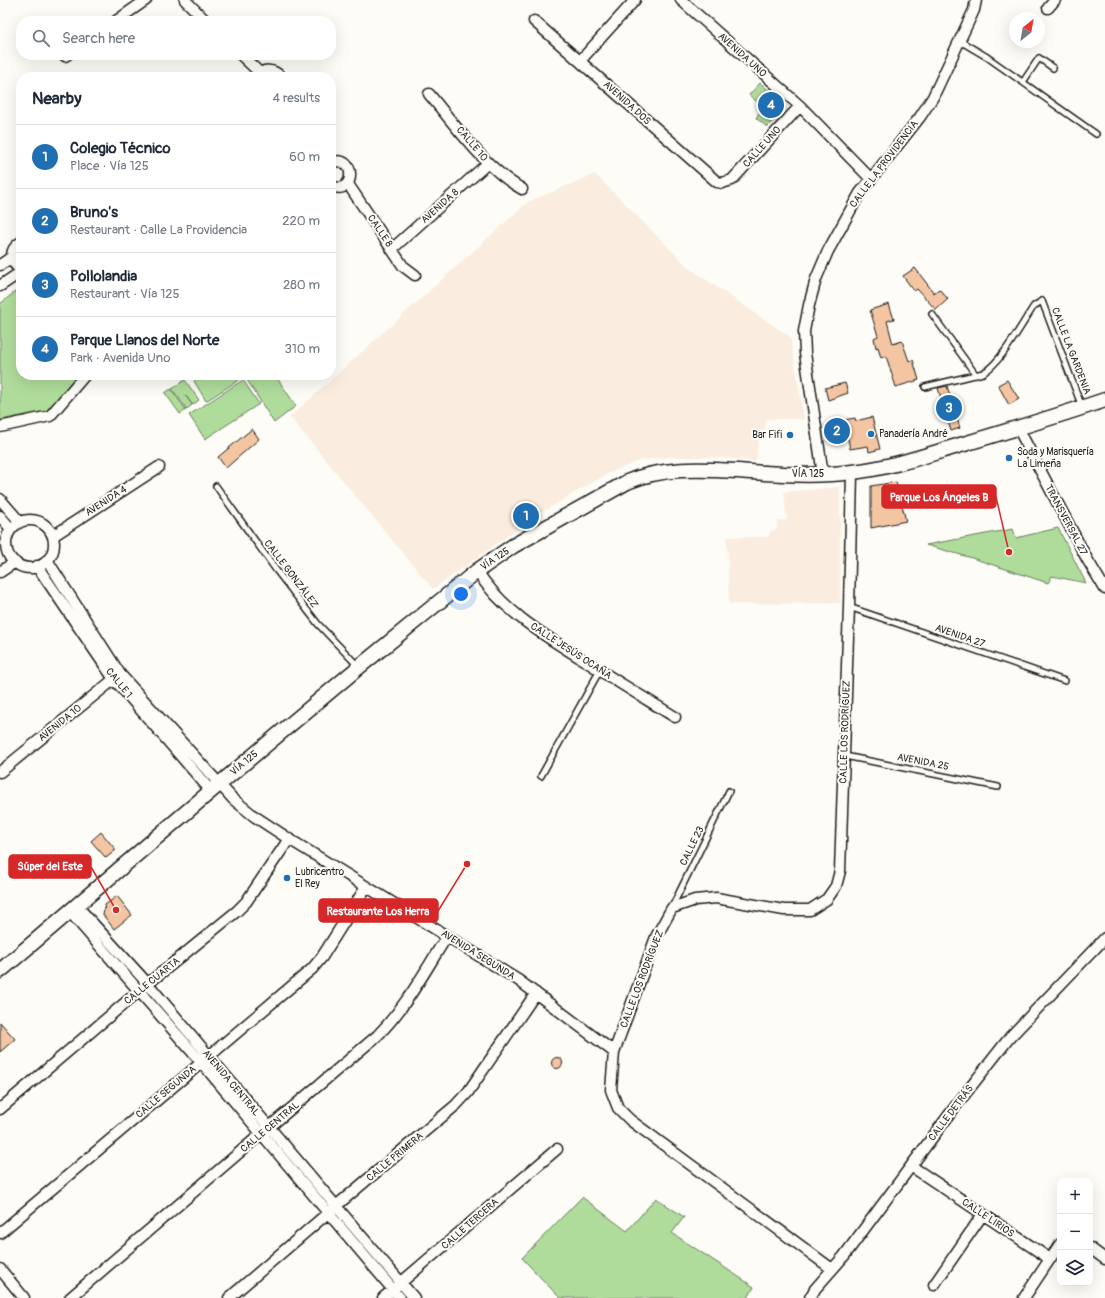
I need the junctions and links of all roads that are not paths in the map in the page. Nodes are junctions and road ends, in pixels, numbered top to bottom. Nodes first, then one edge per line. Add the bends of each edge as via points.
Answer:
1 (146, 0) edge
2 (185, 0) edge
3 (634, 0) edge
4 (681, 0) edge
5 (976, 0) edge
6 (1055, 0) edge
7 (1048, 8) dead end
8 (123, 16) edge
9 (201, 16) edge
10 (534, 21) dead end
11 (960, 41) junction
12 (246, 60) edge
13 (580, 61) junction
14 (1053, 68) dead end
15 (256, 72) edge
16 (264, 72) edge
17 (274, 72) edge
18 (1023, 82) junction
19 (429, 94) dead end
20 (800, 106) junction
21 (1096, 134) dead end
22 (336, 162) edge
23 (488, 162) junction
24 (871, 179) junction
25 (722, 183) joint
26 (348, 184) junction
27 (336, 187) edge
28 (522, 189) dead end
29 (16, 246) edge
30 (392, 249) junction
31 (12, 257) junction
32 (0, 265) edge
33 (16, 267) edge
34 (16, 274) edge
35 (415, 275) dead end
36 (0, 286) edge
37 (932, 314) dead end
38 (976, 375) junction
39 (81, 380) edge
40 (925, 388) dead end
41 (1105, 400) edge
42 (1083, 408) junction
43 (0, 426) edge
44 (1018, 428) junction
45 (159, 467) dead end
46 (852, 472) junction
47 (824, 475) junction
48 (216, 486) dead end
49 (0, 499) edge
50 (0, 516) edge
51 (20, 522) junction
52 (12, 529) junction
53 (53, 536) junction
54 (47, 560) junction
55 (15, 562) junction
56 (38, 566) junction
57 (477, 571) junction
58 (0, 572) edge
59 (1105, 589) edge
60 (849, 607) junction
61 (359, 667) junction
62 (600, 670) junction
63 (117, 676) junction
64 (1065, 681) dead end
65 (675, 717) dead end
66 (845, 756) junction
67 (2, 766) edge
68 (541, 776) dead end
69 (998, 787) dead end
70 (215, 788) junction
71 (729, 791) dead end
72 (289, 840) junction
73 (366, 887) junction
74 (672, 908) junction
75 (74, 909) junction
76 (447, 936) junction
77 (1105, 938) edge
78 (0, 971) edge
79 (144, 987) junction
80 (536, 993) junction
81 (614, 1052) junction
82 (205, 1059) junction
83 (0, 1109) edge
84 (265, 1130) junction
85 (557, 1149) dead end
86 (911, 1166) junction
87 (336, 1206) junction
88 (328, 1212) junction
89 (983, 1214) junction
90 (0, 1233) edge
91 (1057, 1248) edge
92 (1093, 1250) edge
93 (1050, 1259) junction
94 (1105, 1259) edge
95 (0, 1269) edge
96 (832, 1269) junction
97 (934, 1285) dead end
98 (397, 1287) junction
99 (24, 1298) edge
100 (70, 1298) edge
101 (229, 1298) edge
102 (383, 1298) edge
103 (400, 1298) edge
104 (414, 1298) edge
105 (810, 1298) edge
106 (1024, 1298) edge

1 - 8 street
2 - 9 street
3 - 13 street
4 - 20 street, AVENIDA UNO
5 - 11 street, CALLE LA PROVIDENCIA
6 - 7 street
10 - 13 street, AVENIDA DOS
11 - 18 lane
11 - 24 street, CALLE LA PROVIDENCIA via 933,97
12 - 15 street
13 - 25 street, AVENIDA DOS via 712,180
14 - 18 lane via 1039,58
16 - 17 street
18 - 21 lane
19 - 23 street, CALLE 10
20 - 24 street, AVENIDA UNO
20 - 25 street, CALLE UNO via 732,180
22 - 26 street via 349,167 351,176
23 - 28 street, CALLE 10 via 509,182
23 - 30 street, AVENIDA 8
24 - 47 street, CALLE LA PROVIDENCIA via 851,207 828,251 816,279 804,332 804,353
26 - 27 street
26 - 30 street, CALLE 8
29 - 31 street
30 - 35 street, CALLE 8 via 404,266
31 - 32 street
31 - 33 street
34 - 36 street
37 - 38 lane
38 - 40 lane
38 - 42 lane, CALLE LA GARDENIA via 991,369 1000,359 1034,306 1042,301
39 - 43 street via 50,416
41 - 42 main road, VÍA 125
42 - 44 main road, VÍA 125
44 - 46 main road, VÍA 125 via 876,469
44 - 59 street, TRANSVERSAL 27
45 - 53 street, AVENIDA 4
46 - 47 main road, VÍA 125
46 - 60 street, CALLE LOS RODRÍGUEZ
47 - 57 main road, VÍA 125 via 708,470 662,471 642,475 514,546
48 - 61 lane, CALLE GONZÁLEZ via 280,576 318,624
49 - 51 street
50 - 52 street
51 - 52 street
51 - 53 street via 36,521 49,529
52 - 55 street via 8,536 7,550
53 - 54 street via 54,549
54 - 56 street
54 - 63 street, CALLE 1
55 - 56 street via 26,567
55 - 58 street
56 - 63 street, CALLE 1
57 - 61 main road, VÍA 125
57 - 62 street, CALLE JESÚS OCAÑA via 486,585 524,620
60 - 64 lane, AVENIDA 27
60 - 66 street, CALLE LOS RODRÍGUEZ
61 - 70 main road, VÍA 125
62 - 65 street, CALLE JESÚS OCAÑA
62 - 68 lane
63 - 67 street, AVENIDA 10
63 - 70 street, CALLE 1
66 - 69 lane, AVENIDA 25
66 - 74 street, CALLE LOS RODRÍGUEZ via 840,871 836,886 827,899 810,910 784,910 716,898 695,900
70 - 72 street, AVENIDA SEGUNDA
70 - 75 main road, VÍA 125
71 - 74 lane, CALLE 23
72 - 73 street, AVENIDA SEGUNDA
72 - 79 street, CALLE CUARTA via 242,906
73 - 76 street, AVENIDA SEGUNDA
73 - 82 street, CALLE SEGUNDA via 312,969
74 - 81 street, CALLE LOS RODRÍGUEZ via 656,937
75 - 78 main road, VÍA 125
75 - 79 street, AVENIDA CENTRAL
76 - 80 street, AVENIDA SEGUNDA
76 - 84 street, CALLE CENTRAL via 403,1007 377,1036
77 - 86 street, CALLE DETRÁS via 1010,1037
79 - 82 street, AVENIDA CENTRAL
79 - 83 street, CALLE CUARTA
80 - 81 street, AVENIDA SEGUNDA
80 - 87 street, CALLE PRIMERA via 468,1092 456,1105
81 - 96 street, CALLE LOS RODRÍGUEZ via 611,1090 622,1114
82 - 84 street, AVENIDA CENTRAL
82 - 90 street, CALLE SEGUNDA
84 - 87 street, AVENIDA CENTRAL
84 - 88 street, AVENIDA CENTRAL
84 - 100 street, CALLE CENTRAL
85 - 98 street, CALLE TERCERA
86 - 89 street, CALLE LIRIOS
86 - 96 street, CALLE DETRÁS
87 - 88 street, CALLE PRIMERA
87 - 98 street, AVENIDA CENTRAL
88 - 98 street, AVENIDA CENTRAL
88 - 101 street, CALLE PRIMERA
89 - 93 street, CALLE LIRIOS
89 - 97 street
91 - 93 street
92 - 94 street
93 - 106 street
95 - 99 street
96 - 105 street, CALLE DETRÁS
98 - 102 street, CALLE TERCERA
98 - 103 street, AVENIDA CENTRAL
98 - 104 street, AVENIDA CENTRAL

